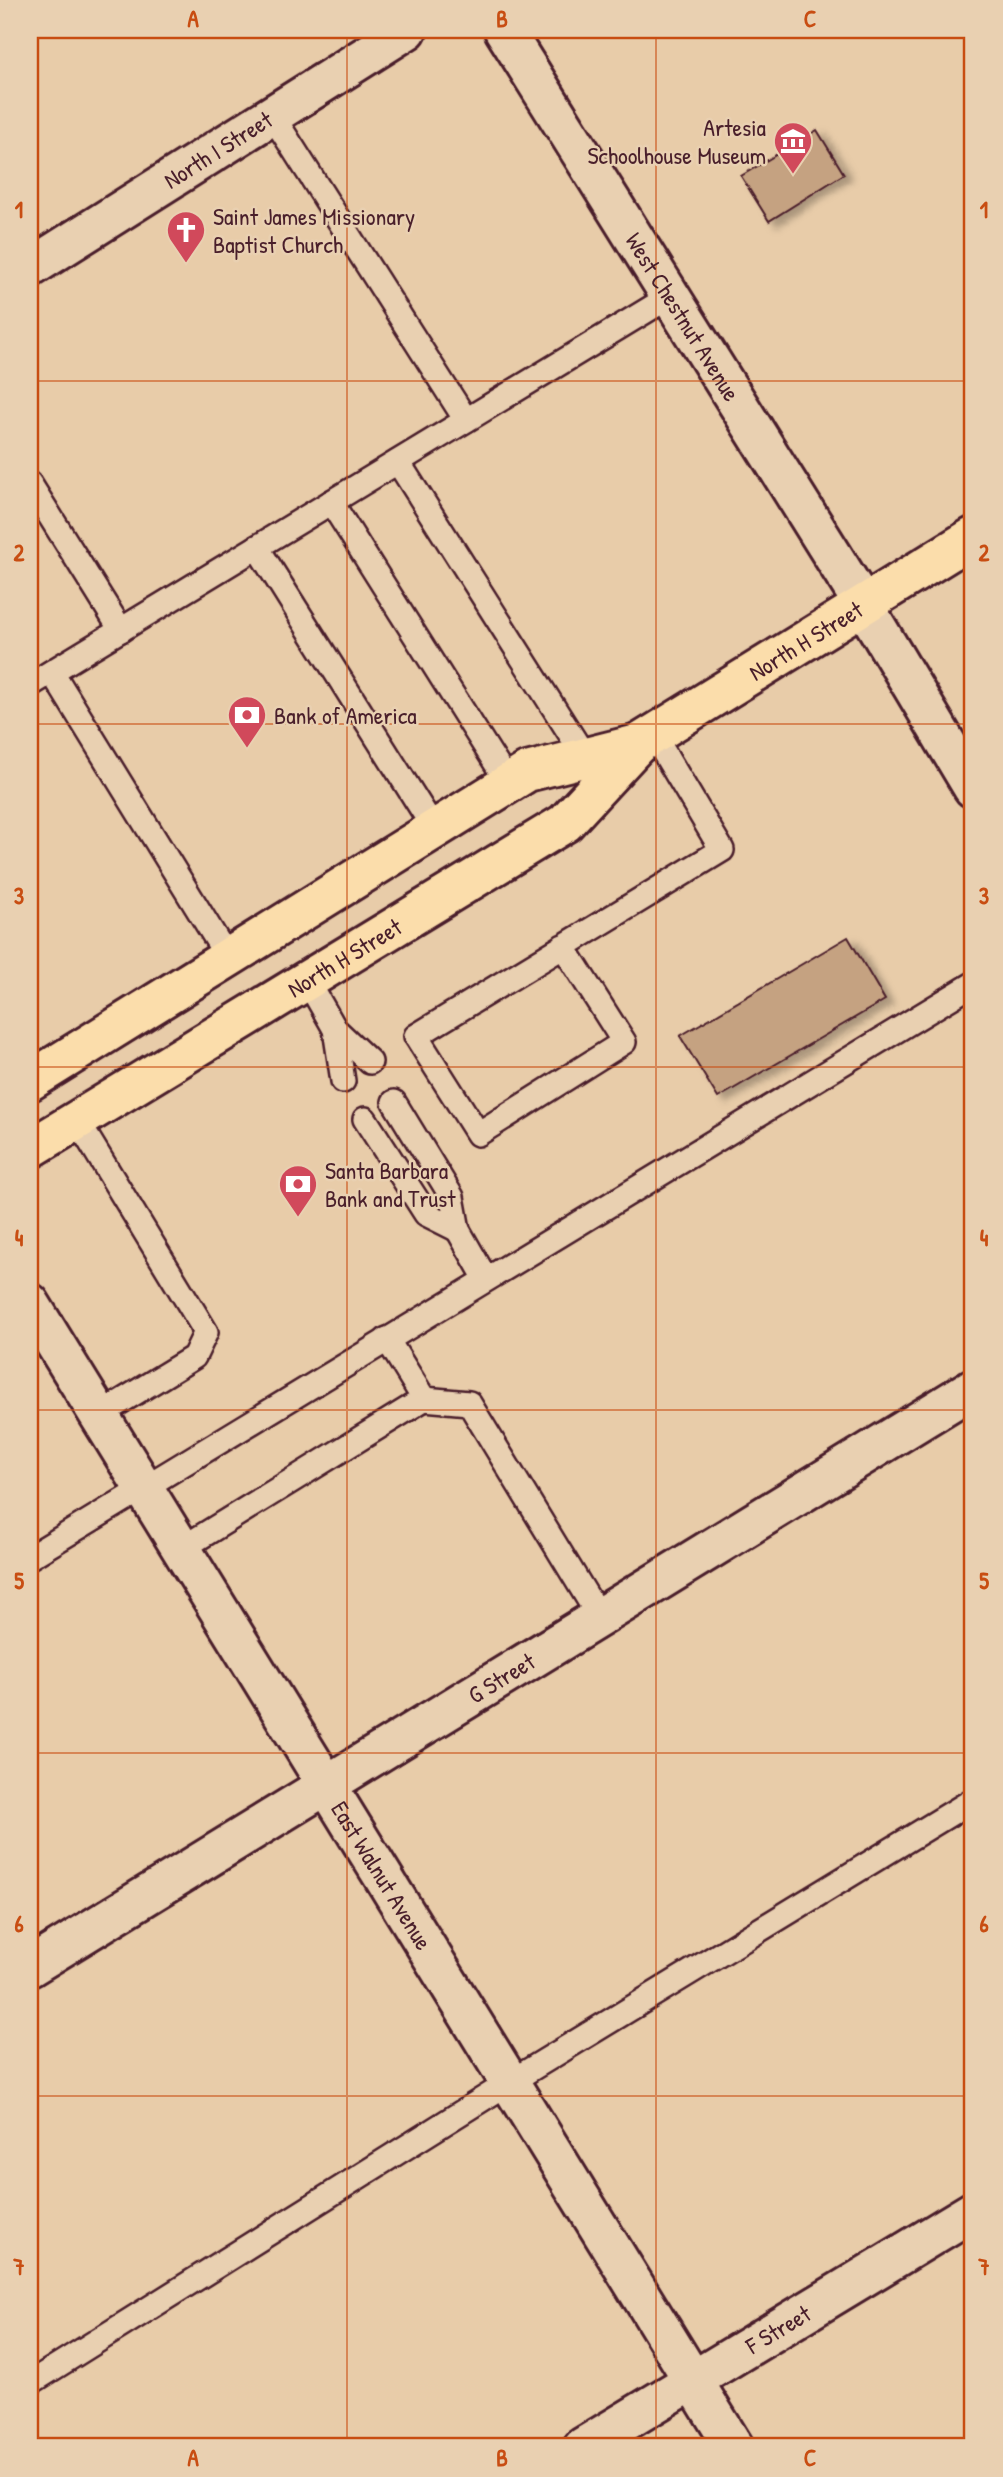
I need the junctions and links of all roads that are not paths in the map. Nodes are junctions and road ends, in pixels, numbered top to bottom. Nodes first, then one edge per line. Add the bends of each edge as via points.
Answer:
1 (407, 30) edge
2 (504, 30) edge
3 (272, 116) junction
4 (30, 268) edge
5 (669, 297) junction
6 (466, 420) junction
7 (398, 462) junction
8 (30, 484) edge
9 (331, 502) junction
10 (973, 537) edge
11 (257, 547) junction
12 (863, 604) junction
13 (121, 630) junction
14 (52, 672) junction
15 (30, 685) edge
16 (646, 739) junction
17 (585, 757) junction
18 (509, 784) junction
19 (973, 788) edge
20 (435, 830) junction
21 (563, 946) junction
22 (228, 958) junction
23 (307, 980) junction
24 (973, 984) edge
25 (335, 1029) junction
26 (370, 1062) dead end
27 (30, 1081) edge
28 (343, 1081) dead end
29 (394, 1102) dead end
30 (365, 1119) dead end
31 (77, 1120) junction
32 (30, 1149) edge
33 (458, 1230) junction
34 (486, 1279) junction
35 (30, 1303) edge
36 (387, 1339) junction
37 (973, 1388) edge
38 (424, 1399) junction
39 (99, 1415) junction
40 (143, 1487) junction
41 (181, 1549) junction
42 (30, 1557) edge
43 (600, 1618) junction
44 (327, 1786) junction
45 (973, 1800) edge
46 (30, 1967) edge
47 (510, 2082) junction
48 (973, 2211) edge
49 (694, 2381) junction
50 (30, 2382) edge
51 (583, 2447) edge
52 (734, 2447) edge

1 - 3 street, North I Street
2 - 5 street, West Chestnut Avenue
3 - 4 street, North I Street
3 - 6 lane
5 - 6 lane
5 - 12 street, West Chestnut Avenue
6 - 7 lane
7 - 9 lane
7 - 17 lane
8 - 13 lane
9 - 11 lane
9 - 18 lane
10 - 12 highway, North H Street
11 - 13 lane
11 - 20 lane
12 - 16 highway, North H Street
12 - 19 street, West Chestnut Avenue
13 - 14 lane
14 - 15 lane
14 - 22 lane
16 - 17 highway, North H Street
16 - 21 lane via 722,850
16 - 23 highway, North H Street via 565,823
17 - 18 highway, North H Street via 527,772
18 - 20 highway, North H Street
20 - 22 highway, North H Street
21 - 21 lane via 416,1036 478,1134 624,1042
22 - 27 highway, North H Street
23 - 25 lane
23 - 31 highway, North H Street
24 - 34 lane
25 - 26 lane
25 - 28 lane
29 - 33 lane via 452,1197
30 - 33 lane via 426,1214
31 - 32 highway, North H Street
31 - 39 lane via 206,1332 194,1357
33 - 34 lane
34 - 36 lane
35 - 39 street, East Walnut Avenue
36 - 38 lane
36 - 40 lane
37 - 43 street, G Street
38 - 41 lane
38 - 43 lane via 469,1403
39 - 40 street, East Walnut Avenue
40 - 41 street, East Walnut Avenue
40 - 42 lane
41 - 44 street, East Walnut Avenue
43 - 44 street, G Street
44 - 46 street, G Street
44 - 47 street, East Walnut Avenue
45 - 47 lane
47 - 49 street, East Walnut Avenue
47 - 50 lane
48 - 49 street, F Street
49 - 51 street, F Street
49 - 52 street, East Walnut Avenue

